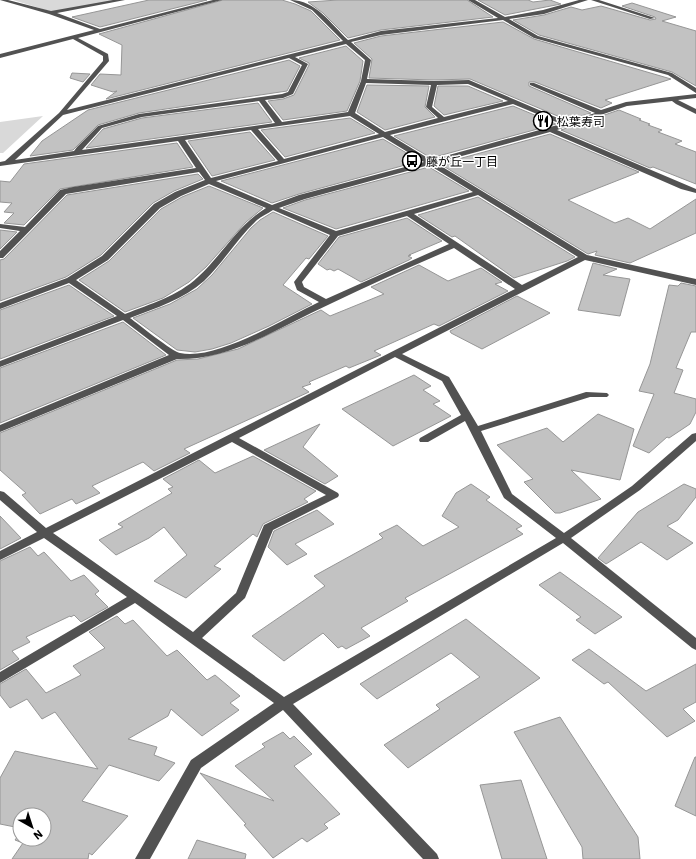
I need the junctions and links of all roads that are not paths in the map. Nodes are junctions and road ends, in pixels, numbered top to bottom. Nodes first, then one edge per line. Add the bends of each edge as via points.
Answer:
1 (122, 0) edge
2 (219, 0) edge
3 (293, 0) edge
4 (471, 0) edge
5 (561, 0) edge
6 (586, 0) edge
7 (594, 0) edge
8 (2, 1) edge
9 (572, 4) junction
10 (51, 13) junction
11 (652, 18) dead end
12 (502, 19) junction
13 (99, 30) junction
14 (73, 36) junction
15 (346, 41) junction
16 (0, 56) edge
17 (289, 56) junction
18 (364, 80) junction
19 (434, 83) junction
20 (532, 84) dead end
21 (696, 92) edge
22 (696, 96) edge
23 (262, 99) junction
24 (674, 99) junction
25 (513, 102) junction
26 (696, 112) edge
27 (602, 113) junction
28 (62, 114) junction
29 (351, 114) junction
30 (443, 119) junction
31 (279, 123) junction
32 (568, 125) junction
33 (253, 128) junction
34 (551, 130) junction
35 (384, 134) junction
36 (180, 138) junction
37 (77, 153) junction
38 (283, 162) junction
39 (430, 162) junction
40 (3, 164) edge
41 (202, 169) junction
42 (0, 170) edge
43 (209, 181) junction
44 (696, 191) edge
45 (480, 192) junction
46 (273, 207) junction
47 (408, 213) junction
48 (0, 226) edge
49 (25, 229) junction
50 (335, 234) junction
51 (454, 245) junction
52 (0, 256) edge
53 (584, 257) junction
54 (70, 280) junction
55 (696, 282) edge
56 (520, 288) junction
57 (325, 302) junction
58 (0, 306) edge
59 (124, 317) junction
60 (394, 353) junction
61 (176, 356) junction
62 (0, 364) edge
63 (604, 395) dead end
64 (466, 416) junction
65 (0, 430) edge
66 (475, 430) junction
67 (696, 436) edge
68 (231, 437) junction
69 (424, 440) dead end
70 (0, 494) edge
71 (48, 533) junction
72 (564, 538) junction
73 (0, 556) edge
74 (134, 598) junction
75 (193, 639) junction
76 (696, 645) edge
77 (0, 678) edge
78 (284, 703) junction
79 (142, 859) edge
80 (432, 859) edge

1 - 10 street
2 - 13 street
3 - 15 street via 314,9
4 - 12 street
5 - 9 street
6 - 9 street
7 - 11 street
8 - 10 street
9 - 12 street
10 - 13 street
12 - 15 street via 381,33
12 - 21 street via 536,37 670,74
13 - 14 street
14 - 16 street
14 - 28 street via 106,55 106,61
15 - 17 street
15 - 18 street via 368,60
17 - 23 street via 304,64 291,93
17 - 28 street
18 - 19 street
18 - 29 street
19 - 25 street via 469,82
19 - 30 street via 429,107
20 - 27 street
22 - 24 street
23 - 31 street
23 - 37 street via 141,115 100,127 78,148
24 - 26 street
24 - 27 street via 626,104
25 - 30 street
25 - 32 street
27 - 32 street
28 - 40 street
29 - 31 street
29 - 35 street
30 - 35 street
31 - 33 street
32 - 34 street
33 - 36 street
33 - 38 street
34 - 39 street
34 - 44 street
35 - 38 street
35 - 39 street
36 - 37 street
36 - 41 street
37 - 40 street
38 - 43 street
39 - 45 street
39 - 46 street
40 - 42 street
41 - 43 street
41 - 49 street via 63,192
43 - 46 street
43 - 54 street via 157,206 105,258
45 - 47 street
45 - 53 street
46 - 50 street
46 - 59 street via 255,218 200,280 171,299
47 - 50 street
47 - 51 street
48 - 49 street
49 - 52 street
50 - 57 street via 298,282 300,288
51 - 56 street
51 - 57 street
53 - 55 street
53 - 56 street
54 - 58 street
54 - 59 street
56 - 60 street
57 - 61 street via 227,350 185,357
59 - 61 street
59 - 62 street
60 - 64 street via 446,380
60 - 68 street
61 - 65 street
63 - 66 street via 589,394
64 - 66 street
64 - 69 street
66 - 72 street via 508,496
67 - 72 street via 636,488
68 - 71 street
68 - 75 street via 334,495 268,528 241,595
70 - 71 street via 34,525
71 - 73 street
71 - 74 street
72 - 76 street
72 - 78 street
74 - 75 street
74 - 77 street
75 - 78 street
78 - 79 street via 196,764
78 - 80 street

